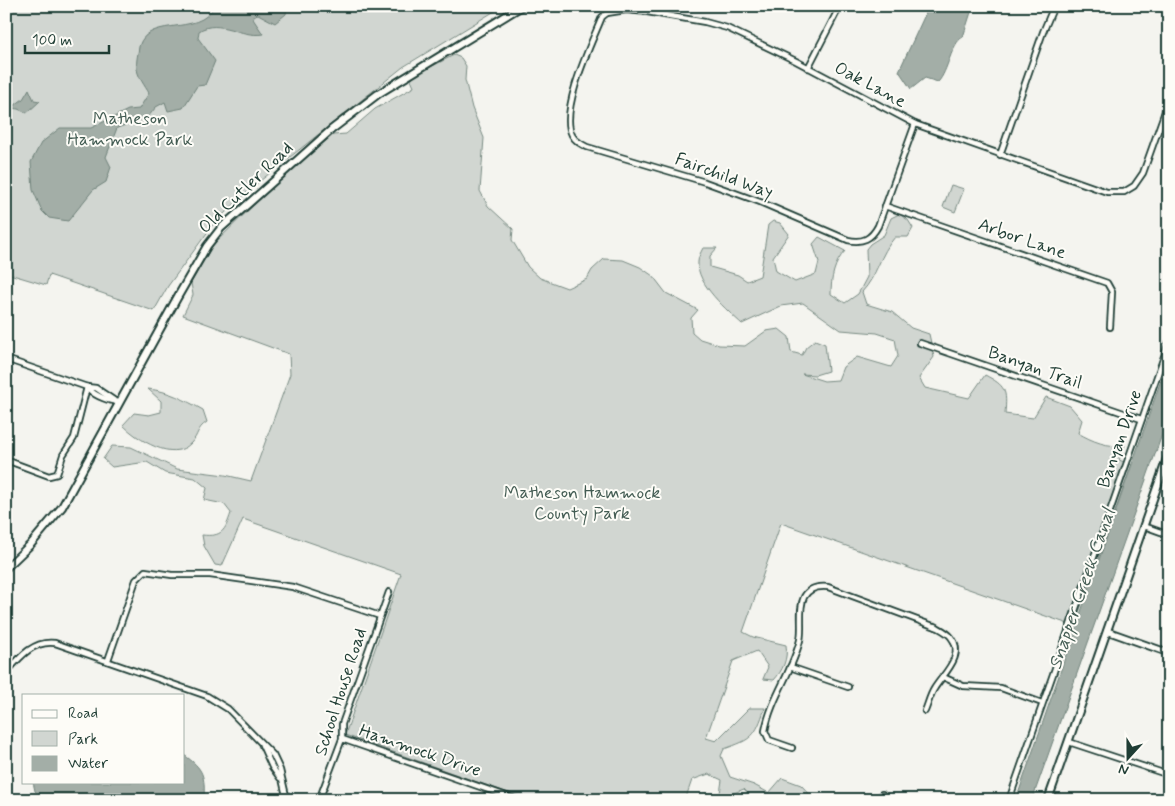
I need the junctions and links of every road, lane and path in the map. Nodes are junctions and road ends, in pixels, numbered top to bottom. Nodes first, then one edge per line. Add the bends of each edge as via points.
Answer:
1 (522, 6) edge
2 (603, 6) edge
3 (840, 6) edge
4 (1054, 6) edge
5 (607, 13) junction
6 (808, 68) junction
7 (1169, 100) edge
8 (916, 124) junction
9 (1000, 155) junction
10 (886, 206) junction
11 (1110, 326) dead end
12 (920, 342) dead end
13 (1169, 342) edge
14 (6, 359) edge
15 (86, 387) junction
16 (118, 402) junction
17 (1142, 419) junction
18 (1169, 453) edge
19 (6, 460) edge
20 (1144, 526) junction
21 (1169, 535) edge
22 (6, 568) edge
23 (389, 592) dead end
24 (380, 616) junction
25 (1107, 631) junction
26 (1169, 653) edge
27 (108, 660) junction
28 (790, 667) junction
29 (6, 673) edge
30 (943, 677) junction
31 (848, 687) dead end
32 (1042, 703) junction
33 (925, 711) dead end
34 (342, 739) junction
35 (1069, 742) junction
36 (792, 748) dead end
37 (1169, 775) edge
38 (882, 794) dead end
39 (287, 800) edge
40 (319, 800) edge
41 (518, 800) edge
42 (882, 800) edge
43 (1009, 800) edge
44 (1048, 800) edge

1 - 16 main road, Old Cutler Road via 378,94 331,130 226,223 207,246
2 - 5 street
3 - 6 street
4 - 9 street
5 - 6 street, Oak Lane via 639,11 711,23
5 - 10 street, Fairchild Way via 592,40 576,85 569,118 572,136 587,147 704,182 848,240 866,240 876,230
6 - 8 street, Oak Lane
7 - 9 street, Oak Lane via 1143,173 1128,191 1100,190
8 - 9 street, Oak Lane
8 - 10 street
10 - 11 street, Arbor Lane via 1107,283 1112,292
12 - 17 street, Banyan Trail
13 - 17 street, Banyan Drive
14 - 15 street
15 - 16 street via 96,388
15 - 19 street via 74,438 63,455 57,474 49,476 24,464
16 - 22 main road, Old Cutler Road via 62,507 32,544
17 - 32 street, Banyan Drive
18 - 20 main road
20 - 21 street
20 - 25 main road
23 - 24 street, School House Road
24 - 27 street via 293,587 210,575 145,571 136,580
24 - 34 street, School House Road via 342,724
25 - 26 street
25 - 35 main road
27 - 29 street via 45,642 24,654
27 - 39 street via 214,699 241,721 262,745 280,778
28 - 30 street via 800,640 802,604 810,591 819,587 936,627 952,638 954,661
28 - 31 street
28 - 36 street via 774,701 765,734 774,743
30 - 32 street via 963,686 1000,688
30 - 33 street via 932,692
32 - 43 street, Banyan Drive
34 - 40 street, School House Road
34 - 41 street, Hammock Drive
35 - 37 street
35 - 44 main road
38 - 42 street

